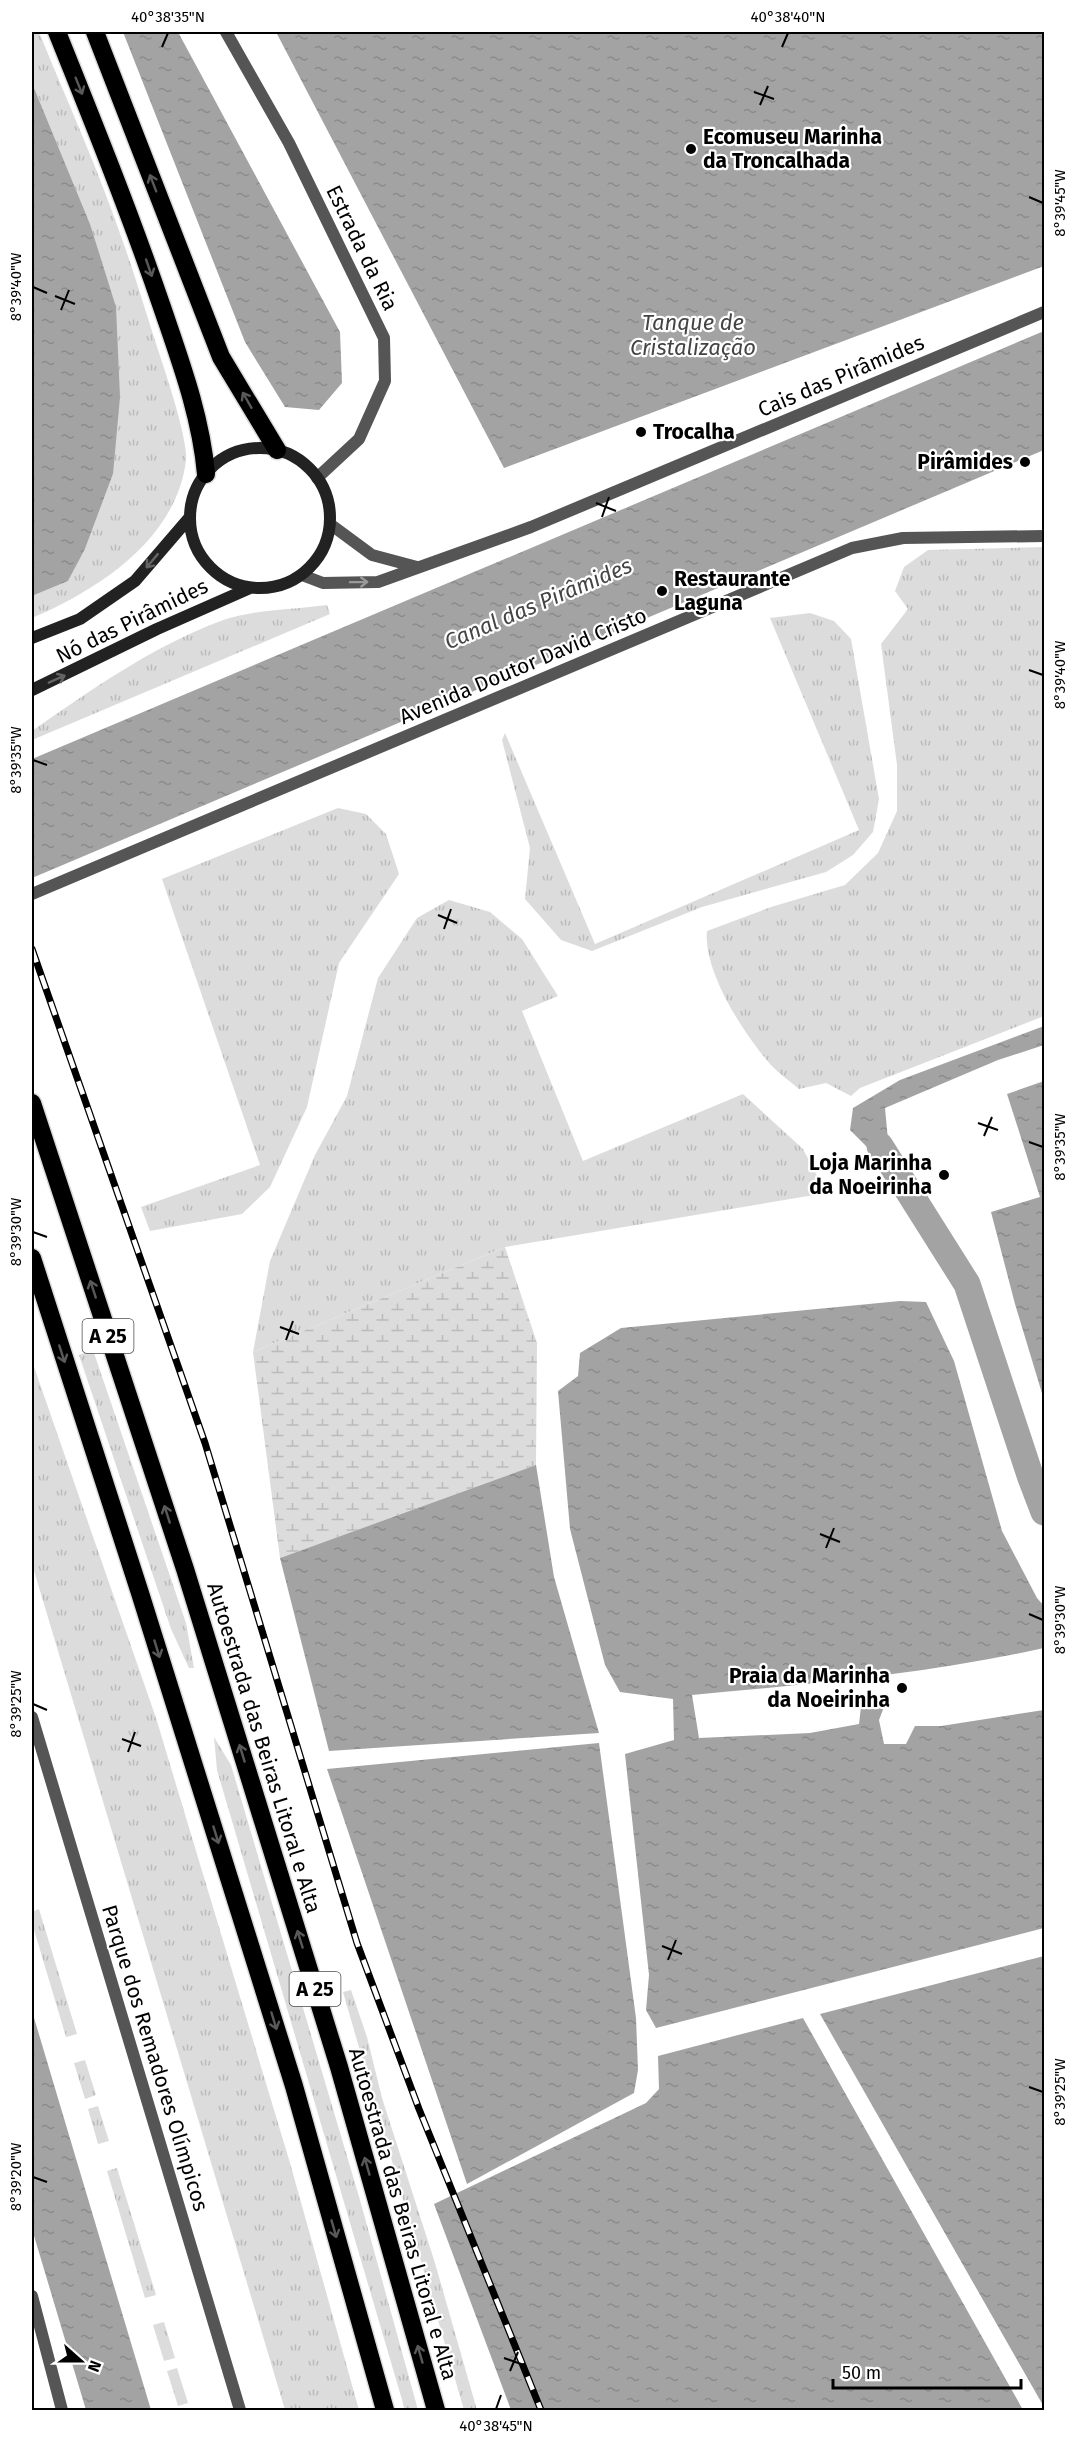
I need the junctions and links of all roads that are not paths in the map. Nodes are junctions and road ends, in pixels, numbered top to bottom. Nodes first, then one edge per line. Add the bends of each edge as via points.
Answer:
1 (57, 32) edge
2 (95, 32) edge
3 (226, 32) edge
4 (1044, 312) edge
5 (277, 450) junction
6 (206, 474) junction
7 (317, 478) junction
8 (190, 517) junction
9 (330, 524) junction
10 (1044, 536) edge
11 (417, 567) junction
12 (302, 575) junction
13 (250, 588) junction
14 (32, 638) edge
15 (32, 690) edge
16 (32, 894) edge
17 (32, 1103) edge
18 (32, 1258) edge
19 (32, 1717) edge
20 (32, 2296) edge
21 (62, 2410) edge
22 (240, 2410) edge
23 (385, 2410) edge
24 (436, 2410) edge

1 -> 6 highway via 147,262 186,376 204,448
5 -> 2 highway via 221,357
3 - 7 street, Estrada da Ria via 289,143 384,338 385,381 359,439
4 - 11 street, Cais das Pirâmides via 531,527
5 - 6 main road, Nó das Pirâmides via 248,449 225,458
5 - 7 main road, Nó das Pirâmides via 295,457
6 - 8 main road, Nó das Pirâmides via 194,495
7 - 9 main road, Nó das Pirâmides via 326,493
8 - 13 main road, Nó das Pirâmides via 193,539 203,559 219,575
8 -> 14 main road, Nó das Pirâmides via 135,581 81,619
9 - 11 street via 372,555
9 - 12 main road, Nó das Pirâmides via 318,559
10 - 16 street, Avenida Doutor David Cristo via 903,538 852,548
12 -> 11 street, Cais das Pirâmides via 322,583 378,582
12 - 13 main road, Nó das Pirâmides via 282,585
15 -> 13 main road, Nó das Pirâmides
24 -> 17 highway, Autoestrada das Beiras Litoral e Alta / A 25 via 339,2067 185,1569
18 -> 23 highway, A 25 via 294,2086
19 - 22 street, Parque dos Remadores Olímpicos
20 - 21 street

